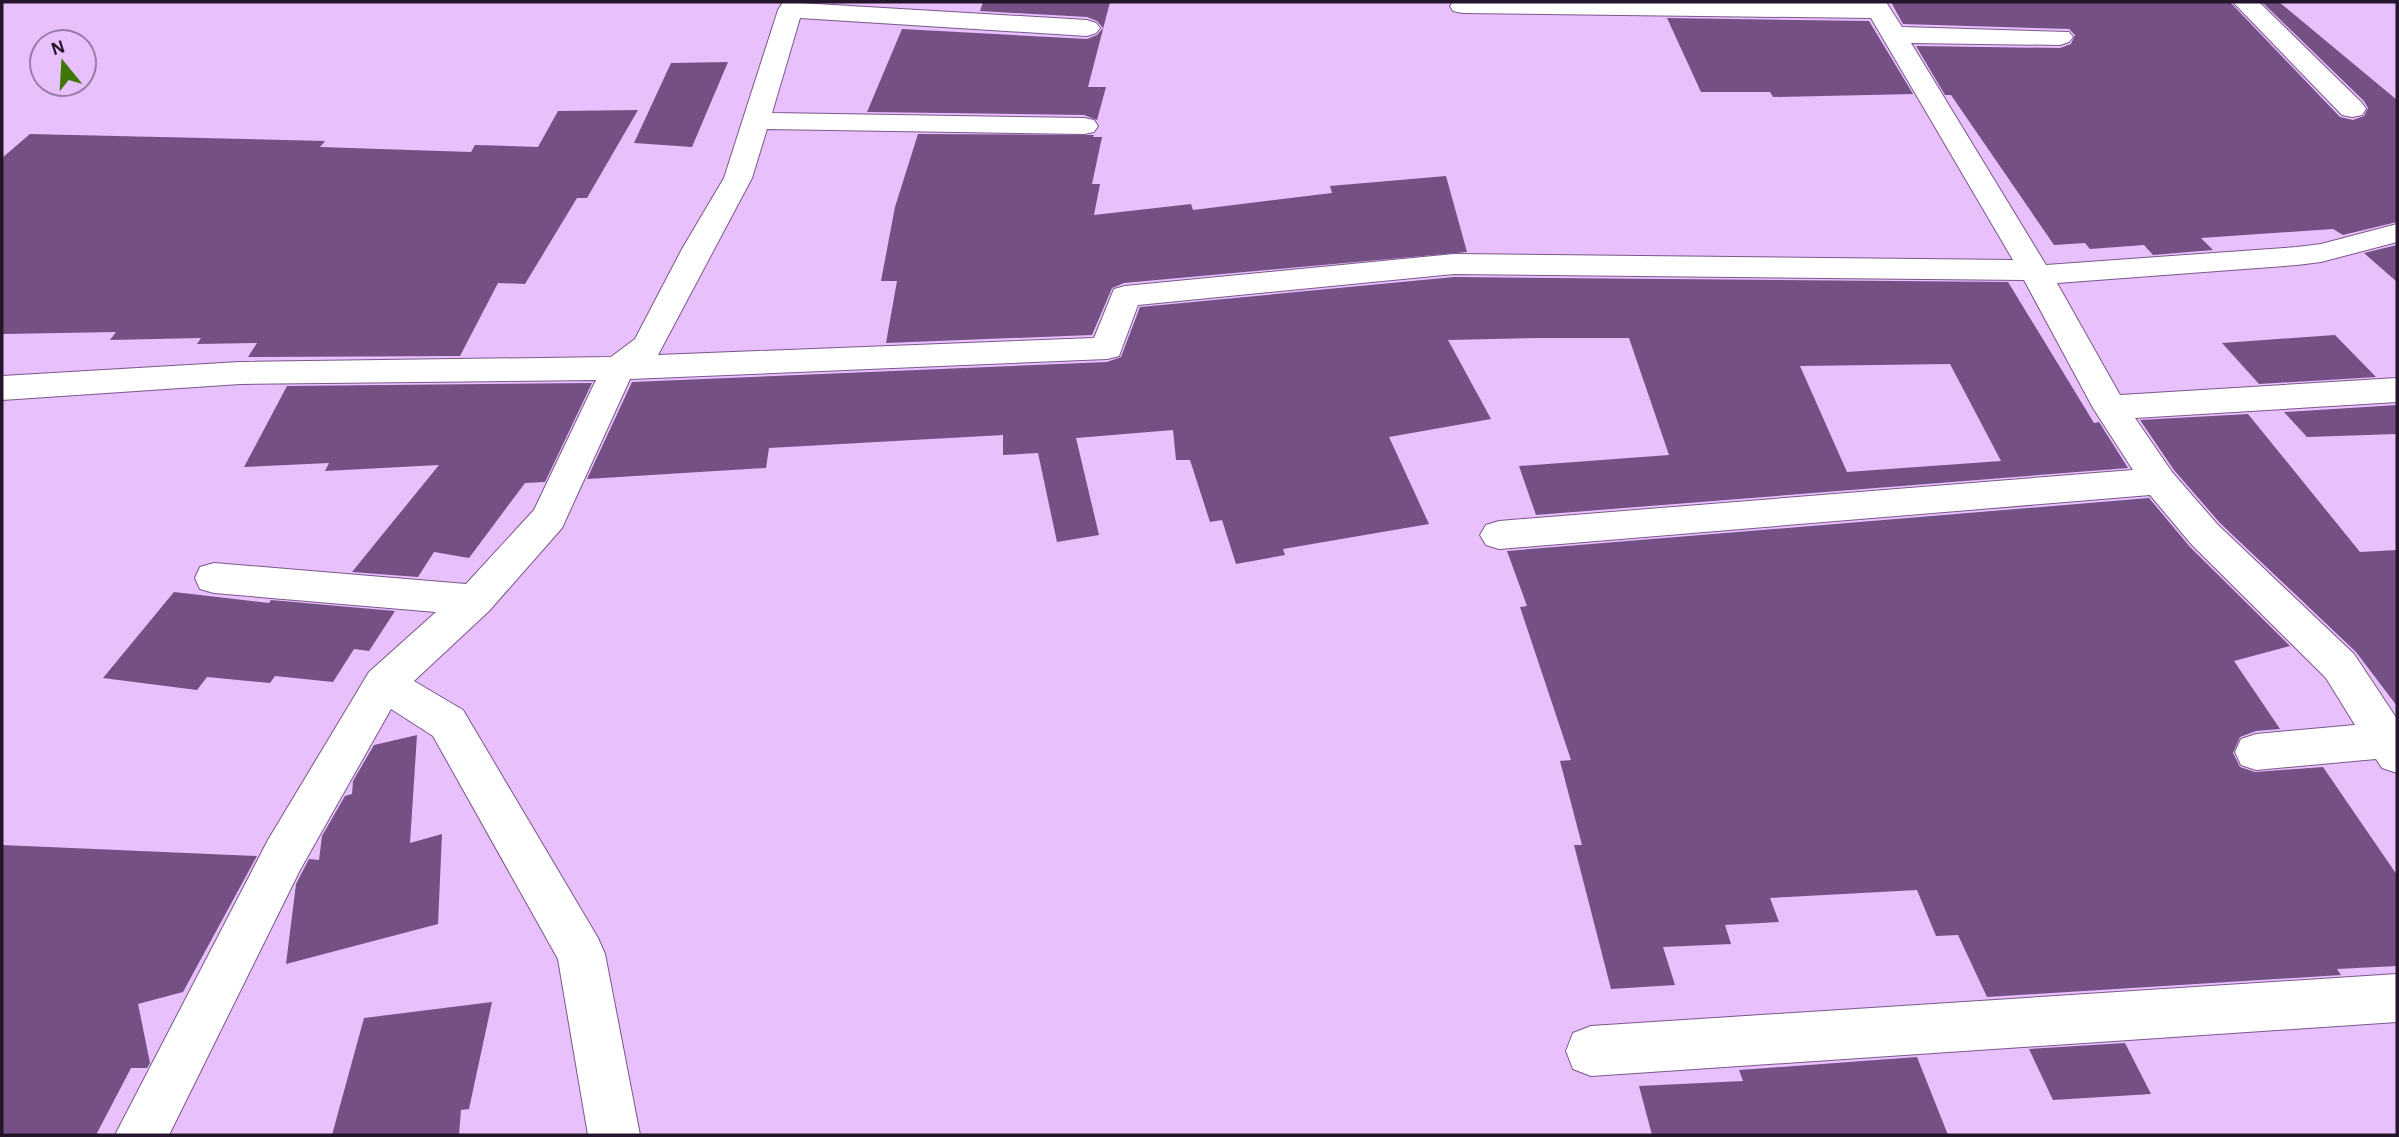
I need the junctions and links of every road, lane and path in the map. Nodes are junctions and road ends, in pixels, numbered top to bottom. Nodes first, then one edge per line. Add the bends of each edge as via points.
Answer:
1 (2245, 2) edge
2 (792, 6) edge
3 (1462, 6) dead end
4 (1882, 16) edge
5 (1087, 28) dead end
6 (2060, 37) dead end
7 (2353, 109) dead end
8 (756, 121) junction
9 (1084, 126) dead end
10 (2397, 233) edge
11 (2035, 272) junction
12 (618, 368) junction
13 (2, 388) edge
14 (2397, 390) edge
15 (2110, 408) junction
16 (2159, 481) junction
17 (1499, 535) dead end
18 (214, 578) dead end
19 (475, 600) junction
20 (384, 684) junction
21 (2393, 747) edge
22 (2256, 752) dead end
23 (2397, 998) edge
24 (1591, 1051) dead end
25 (141, 1135) edge
26 (614, 1135) edge

1 - 7 street
2 - 5 street
2 - 8 street
3 - 4 street
4 - 6 street
4 - 11 street
8 - 9 street
8 - 12 street via 738,178 648,346
10 - 11 street via 2297,256
11 - 12 street via 1454,264 1125,296 1107,348
11 - 15 street
12 - 13 street via 240,373
12 - 19 street via 549,518
14 - 15 street
15 - 16 street
16 - 17 street
16 - 21 street via 2205,535 2340,666
18 - 19 street
19 - 20 street
20 - 25 street via 284,855
20 - 26 street via 448,723 581,954
21 - 22 street
23 - 24 street

